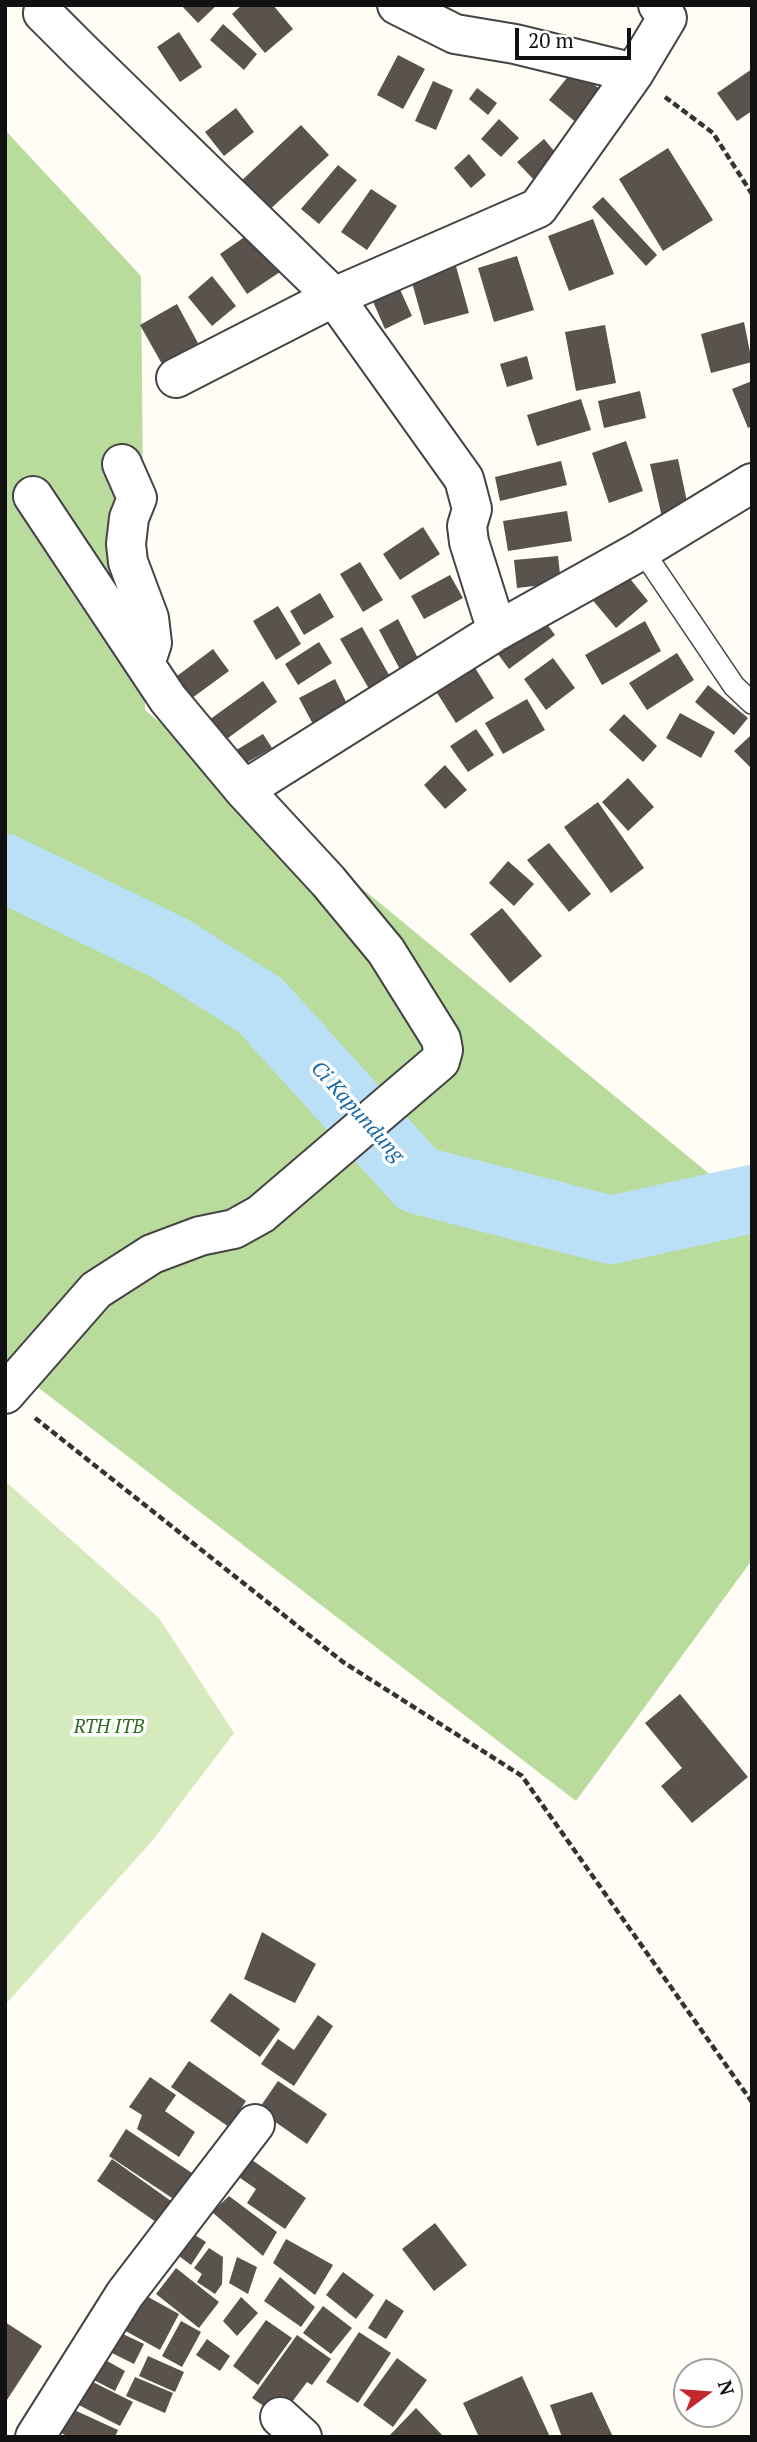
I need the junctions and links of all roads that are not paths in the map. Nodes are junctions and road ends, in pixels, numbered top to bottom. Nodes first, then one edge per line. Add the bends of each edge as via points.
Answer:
1 (45, 5) edge
2 (397, 5) edge
3 (659, 5) edge
4 (634, 73) junction
5 (334, 297) junction
6 (176, 378) dead end
7 (122, 464) dead end
8 (752, 483) edge
9 (33, 496) dead end
10 (642, 550) junction
11 (498, 631) junction
12 (145, 664) junction
13 (752, 703) edge
14 (244, 790) junction
15 (6, 1394) edge
16 (255, 2124) dead end
17 (35, 2437) edge

1 - 5 street via 43,13
2 - 4 street via 456,34
3 - 4 street via 667,18
4 - 5 street via 538,208
5 - 6 street
5 - 11 street via 464,479 472,509 467,533
7 - 12 street via 138,498 129,518 126,544 149,618 152,643
8 - 10 street
9 - 12 street
10 - 11 street
10 - 13 lane via 734,687
11 - 14 street
12 - 14 street via 168,699
14 - 15 street via 386,951 441,1039 440,1061 261,1214 234,1229 152,1254 96,1290
16 - 17 street via 125,2294

